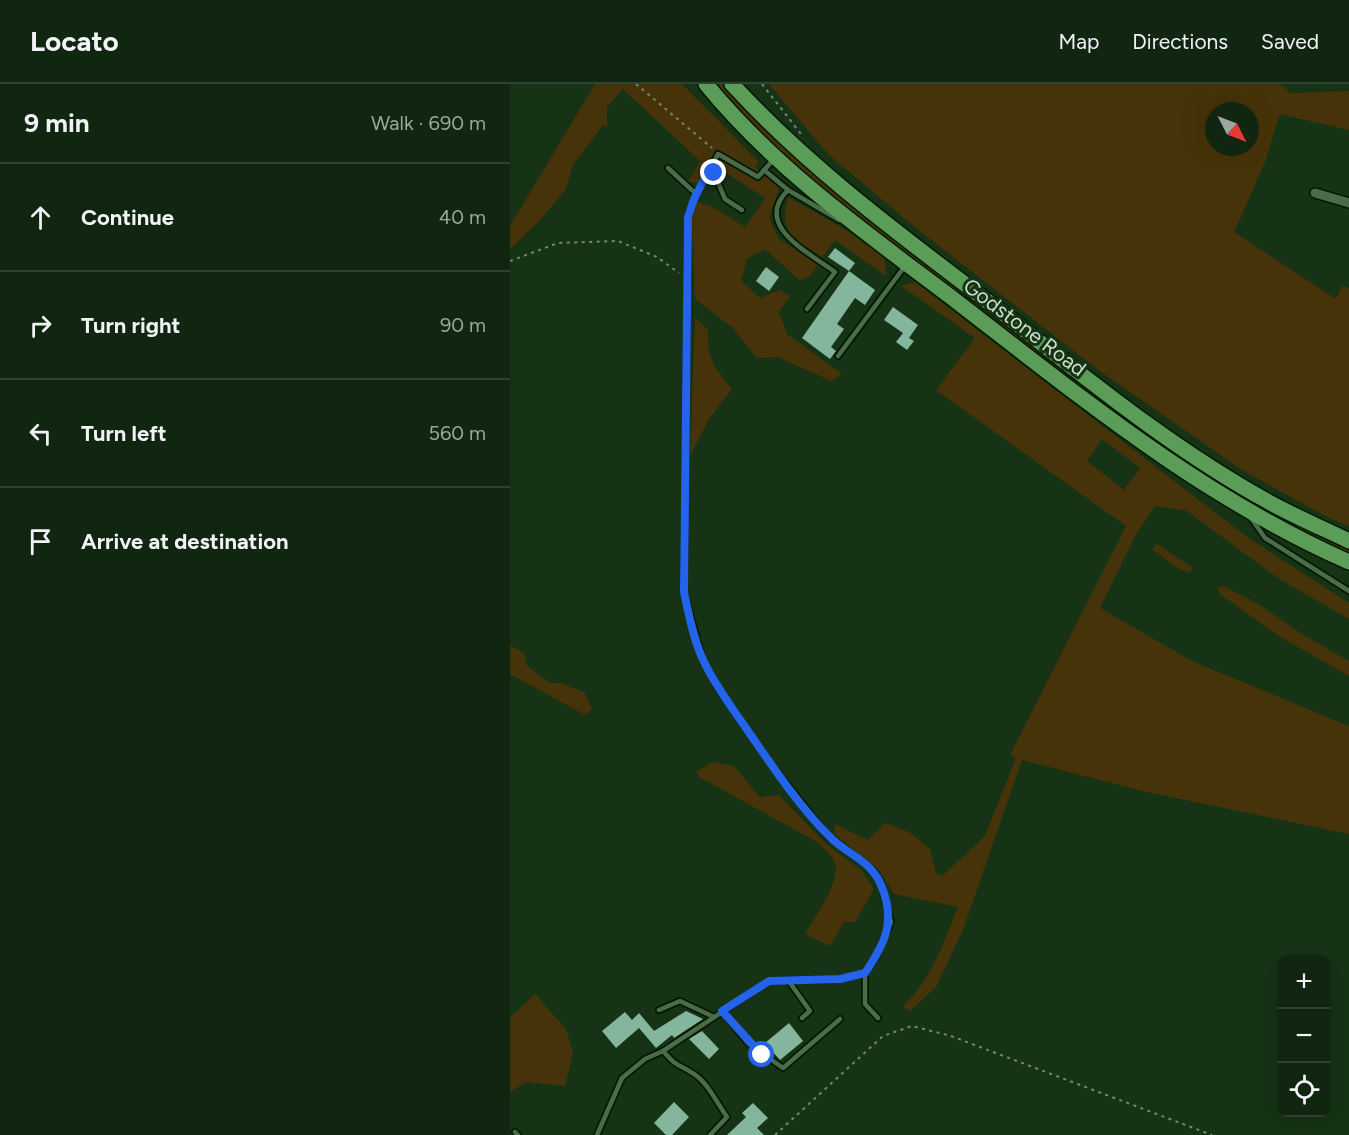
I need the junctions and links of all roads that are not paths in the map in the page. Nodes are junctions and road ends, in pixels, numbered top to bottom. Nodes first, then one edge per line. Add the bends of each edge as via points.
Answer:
1 (706, 84) edge
2 (732, 84) edge
3 (776, 157) junction
4 (711, 166) junction
5 (668, 168) dead end
6 (764, 170) junction
7 (788, 190) junction
8 (1315, 193) dead end
9 (696, 194) junction
10 (1349, 203) edge
11 (742, 210) dead end
12 (861, 228) junction
13 (907, 264) junction
14 (807, 309) dead end
15 (838, 356) dead end
16 (1248, 512) junction
17 (1349, 541) edge
18 (1349, 562) edge
19 (1349, 591) edge
20 (865, 973) junction
21 (788, 980) junction
22 (659, 1010) dead end
23 (722, 1011) junction
24 (714, 1017) junction
25 (802, 1018) dead end
26 (878, 1018) dead end
27 (840, 1019) dead end
28 (663, 1051) junction
29 (597, 1135) edge
30 (710, 1135) edge

1 - 3 highway, Godstone Road
2 - 17 highway, Godstone Road via 798,152 865,208 1131,411 1219,472
3 - 6 lane
3 - 12 highway, Godstone Road
4 - 6 lane via 718,154 758,177
4 - 9 lane
4 - 11 lane via 725,199
5 - 9 lane
6 - 7 lane
7 - 12 lane via 817,209
7 - 14 lane via 777,206 776,219 781,231 835,272
8 - 10 street
9 - 20 lane via 688,217 684,592 703,661 718,688 774,768 830,837 874,871 881,884 891,922
12 - 13 highway, Godstone Road
13 - 15 lane
13 - 16 highway, Godstone Road via 1128,432
16 - 18 highway, Godstone Road
16 - 19 lane via 1265,538
20 - 21 lane via 840,979
20 - 26 lane via 865,1004
21 - 23 lane via 769,981
21 - 25 lane via 810,1011
22 - 24 lane via 680,1002
23 - 24 lane
23 - 27 lane via 748,1043 783,1068
24 - 28 lane
28 - 29 lane via 645,1059 622,1078
28 - 30 lane via 676,1066 702,1082 726,1116

